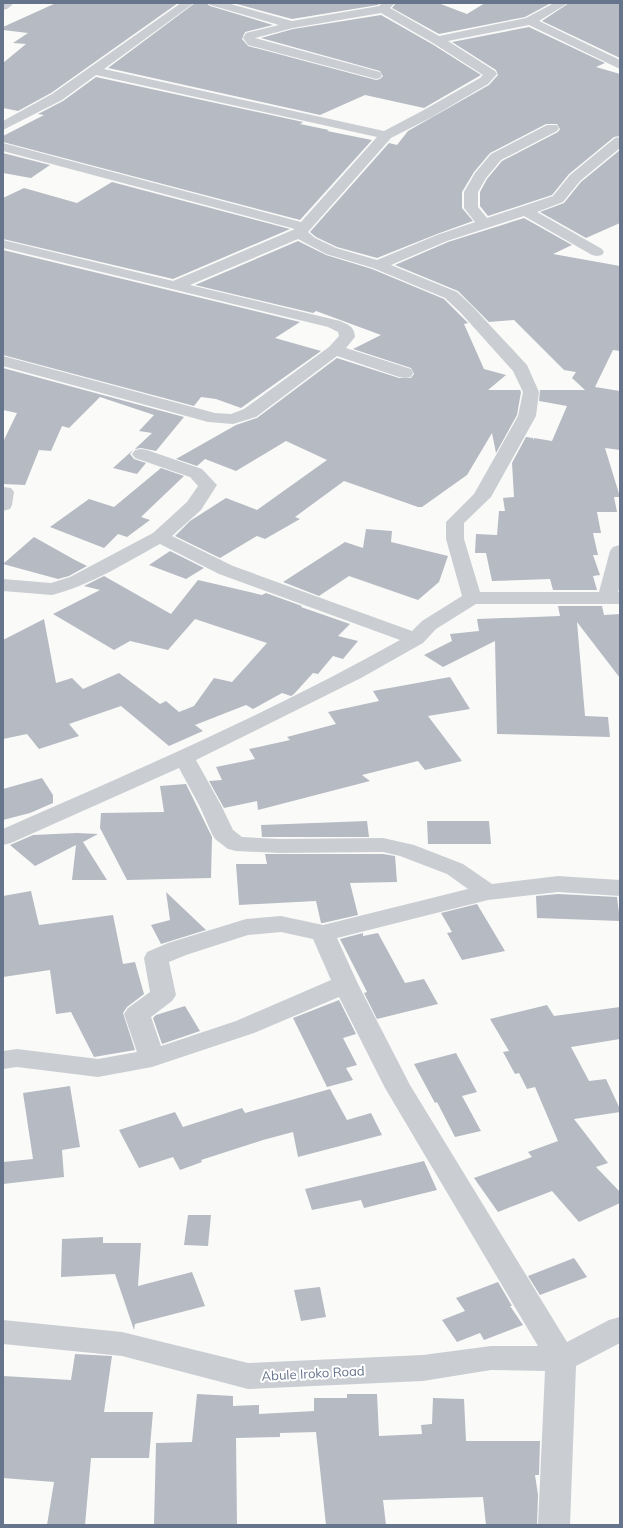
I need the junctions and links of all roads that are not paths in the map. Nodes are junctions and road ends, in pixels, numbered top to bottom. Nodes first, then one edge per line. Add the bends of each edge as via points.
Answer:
1 (6, 3) edge
2 (188, 3) edge
3 (214, 3) edge
4 (562, 3) edge
5 (386, 6) edge
6 (3, 7) edge
7 (530, 21) junction
8 (292, 25) junction
9 (437, 40) junction
10 (620, 65) edge
11 (94, 71) junction
12 (376, 75) dead end
13 (3, 126) edge
14 (552, 128) dead end
15 (386, 135) junction
16 (620, 141) edge
17 (3, 147) edge
18 (525, 211) junction
19 (485, 225) junction
20 (302, 230) junction
21 (3, 244) edge
22 (598, 252) dead end
23 (378, 264) junction
24 (176, 285) junction
25 (335, 350) junction
26 (3, 361) edge
27 (405, 373) dead end
28 (141, 454) dead end
29 (160, 537) junction
30 (620, 551) edge
31 (3, 585) edge
32 (472, 598) junction
33 (614, 598) edge
34 (416, 639) junction
35 (184, 758) junction
36 (3, 838) edge
37 (620, 888) edge
38 (488, 892) junction
39 (323, 933) junction
40 (345, 984) junction
41 (152, 1058) junction
42 (3, 1060) edge
43 (620, 1329) edge
44 (3, 1332) edge
45 (561, 1359) junction
46 (554, 1525) edge

1 - 6 street
2 - 11 street
3 - 8 street
4 - 7 street
5 - 8 street
5 - 9 street
7 - 9 street
7 - 10 street
8 - 12 street via 248,38 252,42
9 - 15 street via 491,74 484,81
11 - 13 street via 57,97
11 - 15 street
14 - 19 street via 496,158 480,176 471,192 471,208
15 - 20 street
16 - 18 street via 575,178 558,199
17 - 20 street
18 - 19 street
18 - 22 street
19 - 23 street via 442,238
20 - 23 street via 310,241 331,251
20 - 24 street
21 - 24 street
23 - 32 street via 451,295 521,369 531,392 527,416 482,496 455,522 455,539
24 - 25 street via 334,324 346,330 347,336
25 - 26 street via 250,414 234,419 214,418
25 - 27 street
28 - 29 street via 196,473 208,484 194,506
29 - 31 street via 77,581 52,589
29 - 34 street via 226,570
30 - 33 street
32 - 33 street
32 - 34 street via 429,626
34 - 35 street via 354,674
35 - 36 street
35 - 38 street via 212,807 223,834 236,844 383,844 455,869
37 - 38 street via 558,884
38 - 39 street
39 - 40 street
39 - 41 street via 281,924 246,926 156,958 162,995 137,1014
40 - 41 street via 245,1027
40 - 45 street via 398,1088
41 - 42 street via 98,1068 17,1058
43 - 45 street, Abule Iroko Road
44 - 45 street, Abule Iroko Road via 122,1344 248,1376 424,1368 491,1358
45 - 46 street

